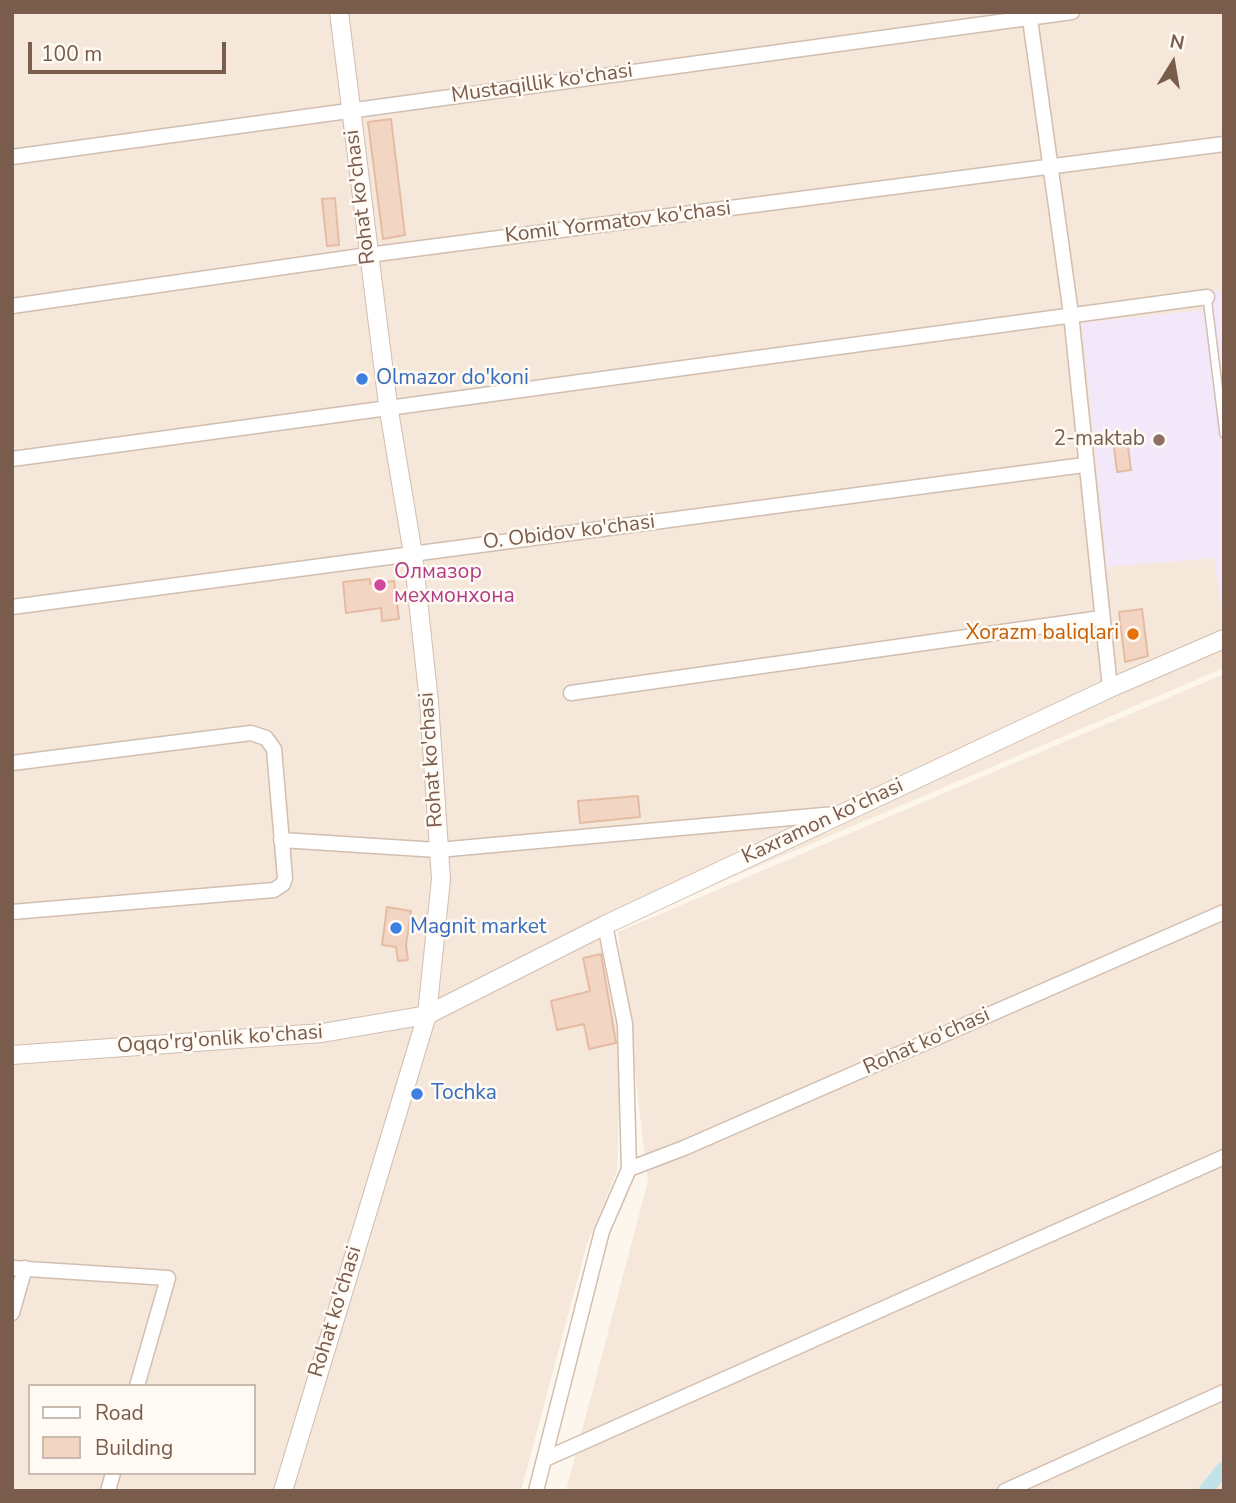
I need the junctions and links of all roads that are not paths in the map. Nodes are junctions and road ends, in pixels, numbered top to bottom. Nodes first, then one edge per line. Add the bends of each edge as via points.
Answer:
1 (339, 12) edge
2 (1072, 12) edge
3 (1030, 15) edge
4 (351, 110) junction
5 (1224, 144) edge
6 (12, 156) edge
7 (1049, 167) junction
8 (368, 255) junction
9 (1207, 297) joint
10 (12, 306) edge
11 (1071, 314) junction
12 (388, 405) junction
13 (1224, 434) edge
14 (12, 458) edge
15 (1084, 465) junction
16 (413, 554) junction
17 (12, 607) edge
18 (1101, 618) junction
19 (1224, 639) edge
20 (1110, 688) junction
21 (571, 693) dead end
22 (12, 763) edge
23 (843, 813) junction
24 (281, 840) junction
25 (438, 850) junction
26 (12, 912) edge
27 (1224, 912) edge
28 (605, 925) junction
29 (427, 1015) junction
30 (12, 1055) edge
31 (1224, 1157) edge
32 (629, 1169) junction
33 (19, 1268) edge
34 (12, 1313) edge
35 (138, 1384) edge
36 (1224, 1392) edge
37 (545, 1459) junction
38 (283, 1491) edge
39 (536, 1491) edge
40 (1005, 1491) edge

1 - 4 street, Rohat ko'chasi
2 - 3 street, Mustaqillik ko'chasi
3 - 4 street, Mustaqillik ko'chasi
3 - 7 street
4 - 6 street, Mustaqillik ko'chasi
4 - 8 street, Rohat ko'chasi
5 - 7 street, Komil Yormatov ko'chasi
7 - 8 street, Komil Yormatov ko'chasi
7 - 11 street
8 - 10 street, Komil Yormatov ko'chasi
8 - 12 street, Rohat ko'chasi
9 - 11 street
9 - 13 lane
11 - 12 street
11 - 15 street
12 - 14 street
12 - 16 street, Rohat ko'chasi
15 - 16 street, O. Obidov ko'chasi
15 - 18 street
16 - 17 street, O. Obidov ko'chasi
16 - 25 street, Rohat ko'chasi
18 - 20 street
18 - 21 street
19 - 20 street, Kaxramon ko'chasi
20 - 23 street, Kaxramon ko'chasi
22 - 24 street via 251,733 266,738 274,749
23 - 25 street
23 - 28 street, Kaxramon ko'chasi
24 - 25 street
24 - 26 street via 285,878 275,890
25 - 29 street, Rohat ko'chasi via 441,879
27 - 32 street, Rohat ko'chasi
28 - 29 street, Kaxramon ko'chasi
28 - 32 street via 625,1024
29 - 30 street, Oqqo'rg'onlik ko'chasi via 322,1033
29 - 38 street, Rohat ko'chasi
31 - 37 street
32 - 37 street via 601,1231
33 - 34 street
33 - 35 street via 168,1278
36 - 40 street
37 - 39 street

